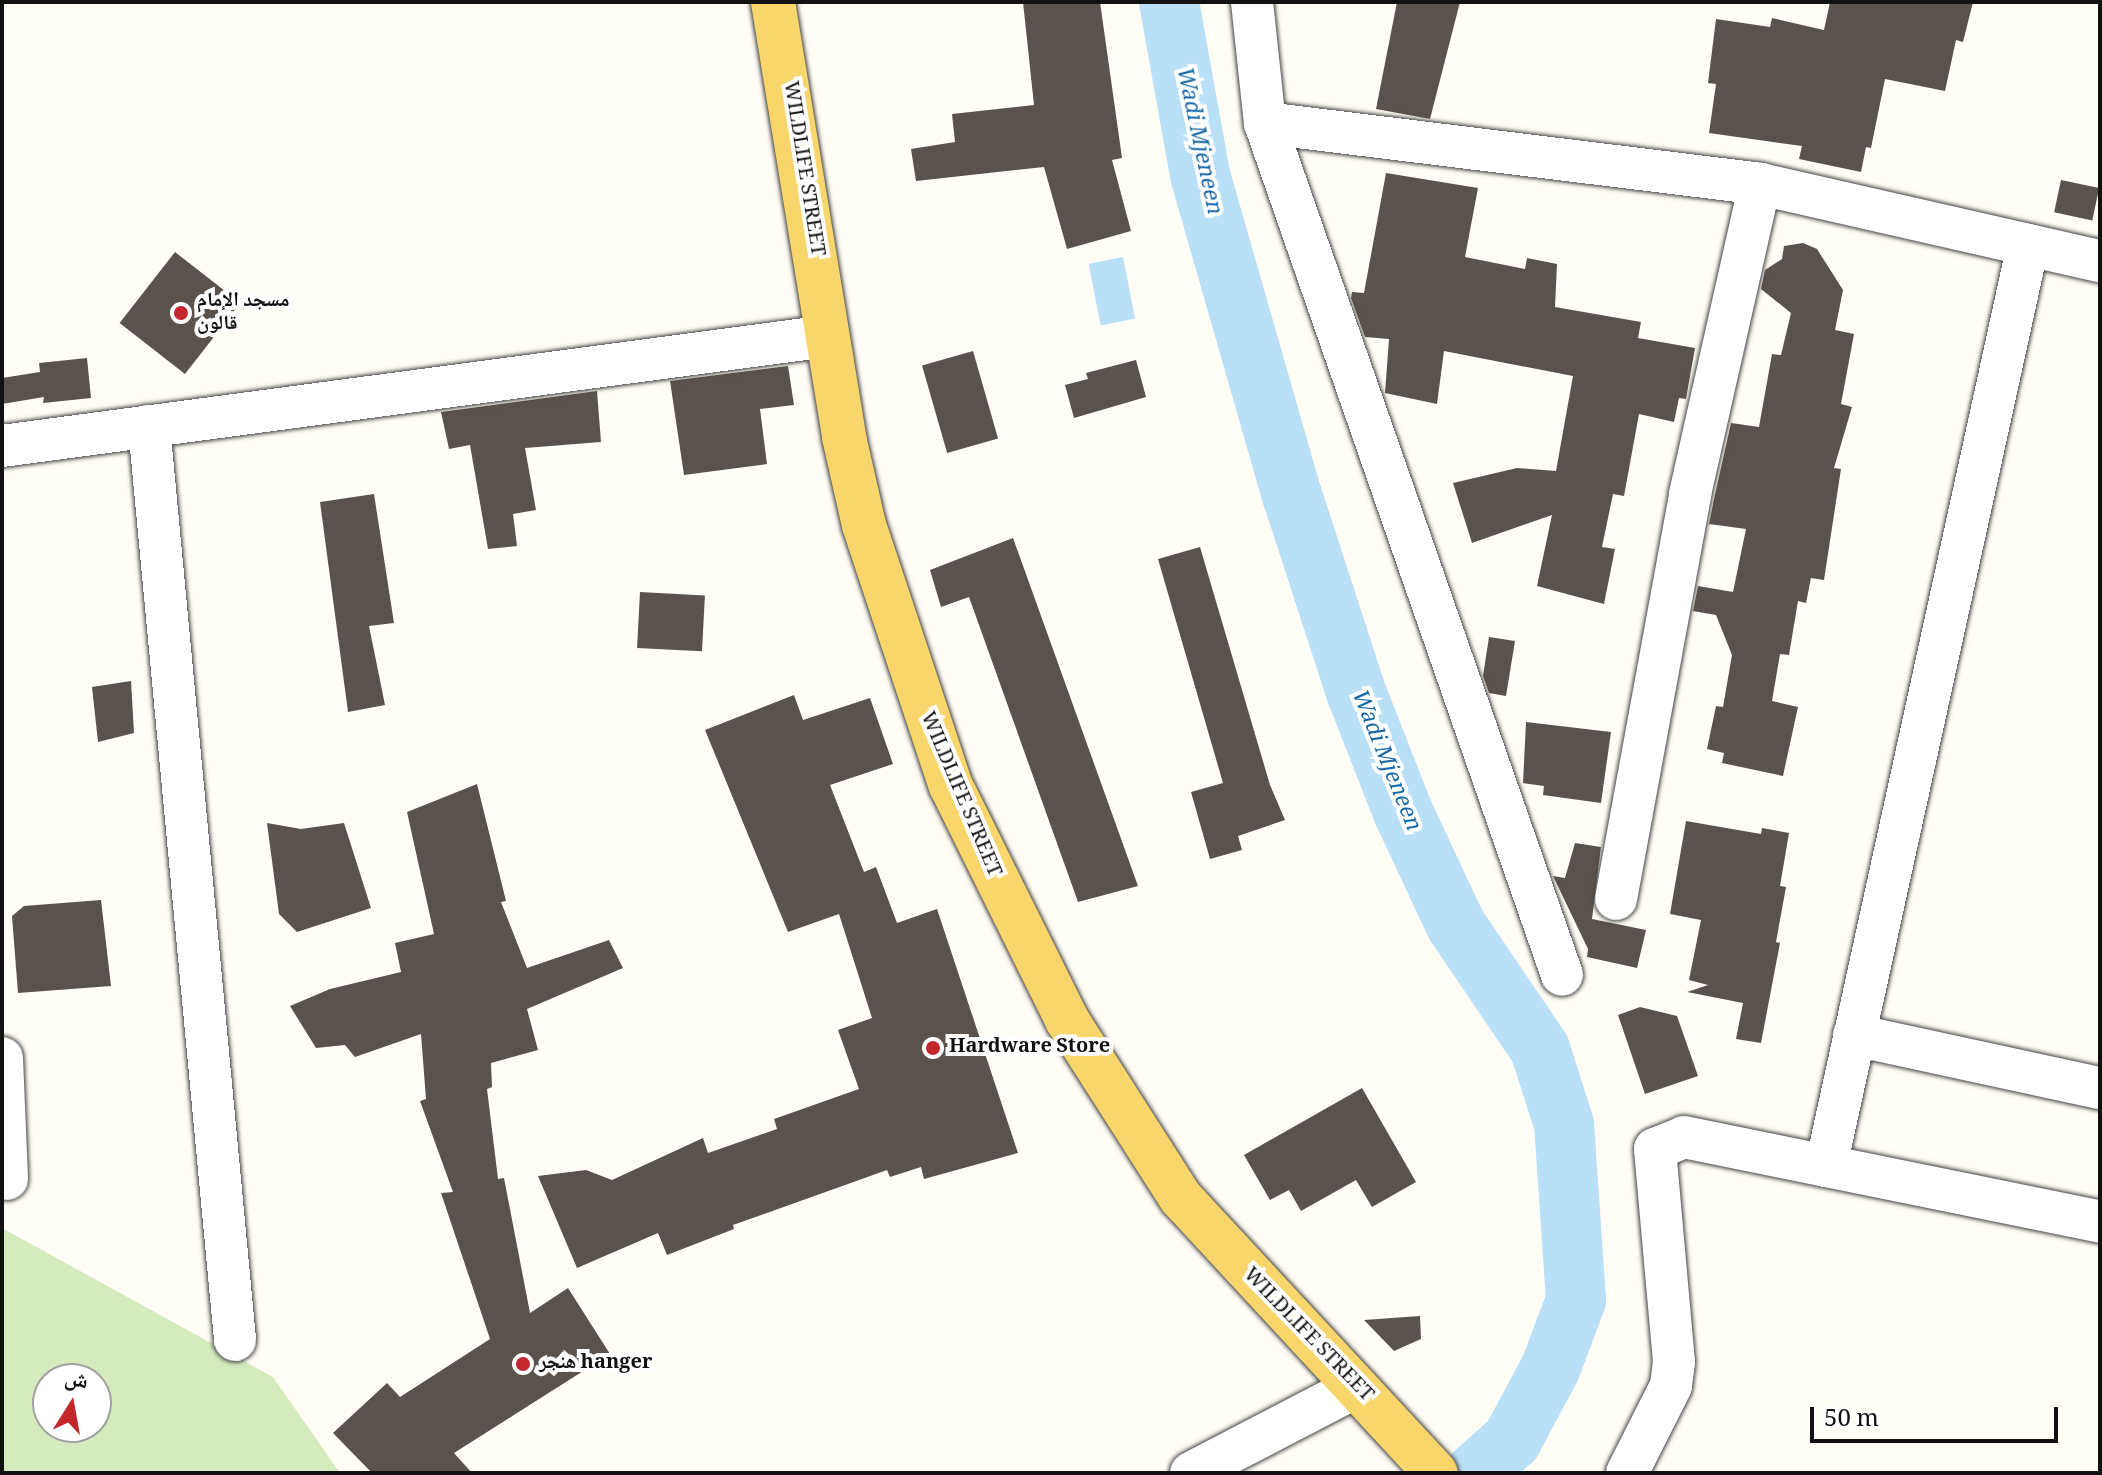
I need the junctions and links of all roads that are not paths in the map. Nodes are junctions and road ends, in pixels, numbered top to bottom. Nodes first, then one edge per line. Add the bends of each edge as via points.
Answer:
1 (773, 2) edge
2 (1252, 2) edge
3 (1265, 123) junction
4 (1760, 184) junction
5 (2028, 245) junction
6 (2100, 261) edge
7 (828, 336) junction
8 (149, 426) junction
9 (2, 446) edge
10 (1616, 899) dead end
11 (1562, 975) dead end
12 (1854, 1035) junction
13 (2, 1058) edge
14 (2100, 1088) edge
15 (1826, 1166) junction
16 (7, 1179) dead end
17 (2100, 1222) edge
18 (235, 1340) dead end
19 (1356, 1387) junction
20 (1430, 1466) edge
21 (1191, 1473) edge
22 (1627, 1473) edge

1 - 7 main road, WILDLIFE STREET
2 - 3 street
3 - 4 street
3 - 11 street
4 - 5 street
4 - 10 street via 1690,494
5 - 6 street
5 - 12 street
7 - 8 street
7 - 19 main road, WILDLIFE STREET via 864,525 925,719 1033,959 1181,1198
8 - 9 street
8 - 18 street
12 - 14 street
12 - 15 street
13 - 16 street
15 - 17 street
15 - 22 street via 1684,1137 1655,1149 1674,1362 1661,1410 1631,1457
19 - 20 main road, WILDLIFE STREET
19 - 21 street

